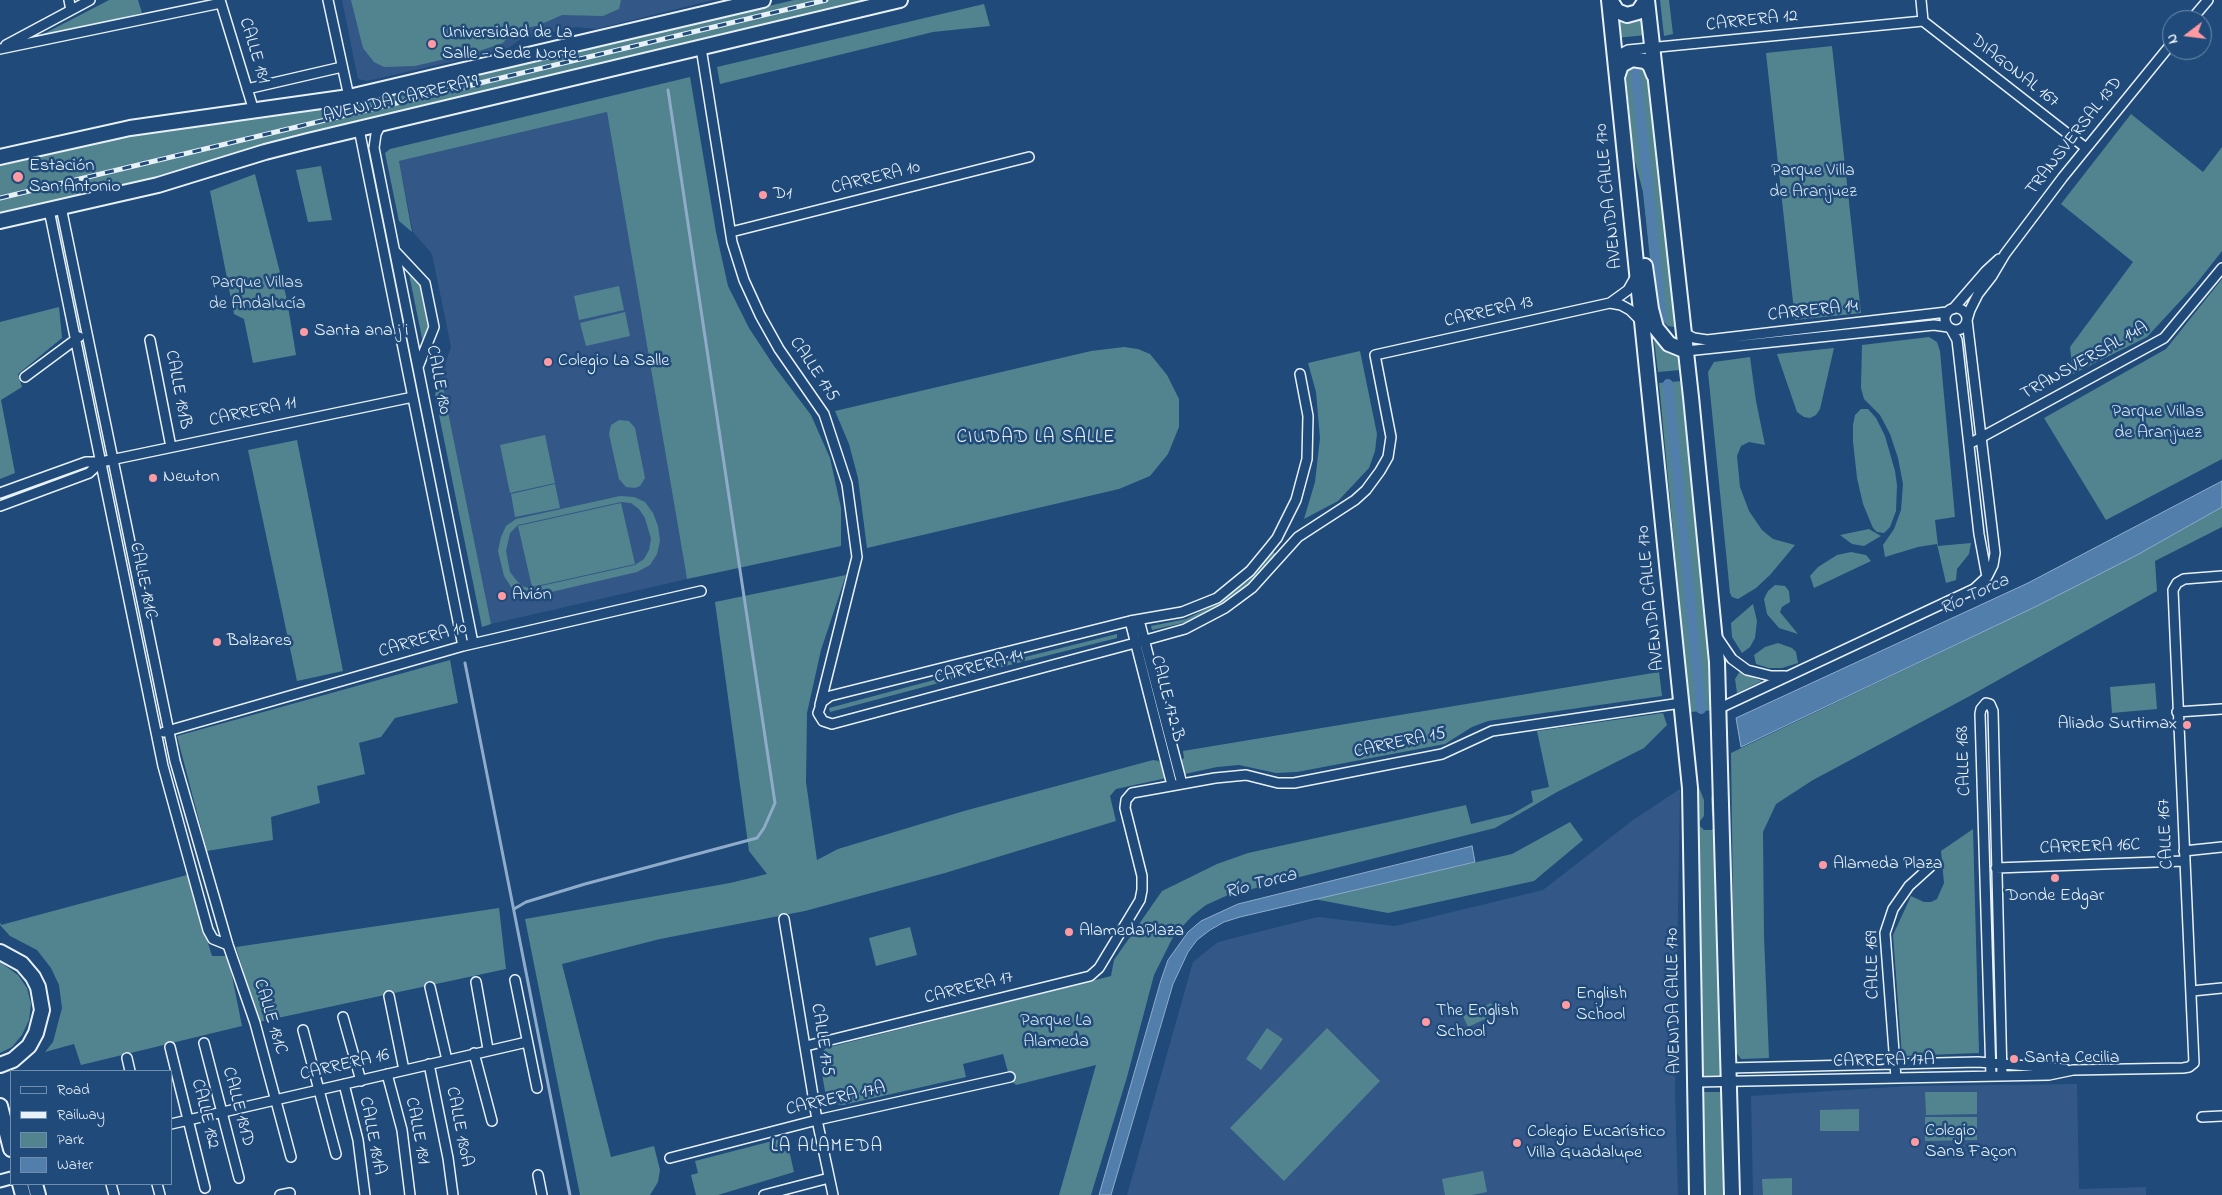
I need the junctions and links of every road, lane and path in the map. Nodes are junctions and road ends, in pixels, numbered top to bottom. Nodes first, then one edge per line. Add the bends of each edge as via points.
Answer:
1 (68, 0) edge
2 (90, 0) edge
3 (328, 0) edge
4 (763, 0) edge
5 (900, 0) edge
6 (1609, 0) edge
7 (1646, 0) edge
8 (1921, 0) edge
9 (2208, 0) edge
10 (220, 1) edge
11 (71, 10) junction
12 (2200, 10) edge
13 (1923, 21) junction
14 (701, 48) junction
15 (1653, 48) junction
16 (0, 49) edge
17 (2162, 55) edge
18 (1614, 57) junction
19 (342, 67) junction
20 (1616, 78) junction
21 (1656, 82) junction
22 (247, 89) junction
23 (349, 97) junction
24 (254, 111) junction
25 (381, 124) junction
26 (360, 129) junction
27 (2086, 148) junction
28 (0, 157) edge
29 (1029, 157) dead end
30 (1628, 192) junction
31 (55, 209) junction
32 (0, 221) edge
33 (731, 232) junction
34 (394, 249) junction
35 (2005, 254) junction
36 (2222, 268) edge
37 (1637, 273) junction
38 (1610, 302) junction
39 (1950, 310) junction
40 (1967, 320) junction
41 (1642, 322) junction
42 (1950, 328) junction
43 (86, 332) junction
44 (1684, 333) junction
45 (76, 340) junction
46 (150, 340) dead end
47 (1686, 351) junction
48 (418, 368) junction
49 (1300, 374) dead end
50 (25, 377) dead end
51 (413, 398) junction
52 (1980, 438) junction
53 (1969, 444) junction
54 (171, 447) junction
55 (113, 459) junction
56 (101, 462) junction
57 (0, 493) edge
58 (0, 506) edge
59 (1298, 537) junction
60 (1269, 548) junction
61 (2222, 576) edge
62 (1987, 577) junction
63 (701, 591) dead end
64 (1135, 621) junction
65 (1715, 633) junction
66 (1144, 641) junction
67 (473, 643) junction
68 (1135, 643) junction
69 (462, 646) junction
70 (1795, 674) junction
71 (1681, 703) junction
72 (1720, 708) junction
73 (2222, 709) edge
74 (2177, 712) junction
75 (818, 713) junction
76 (168, 730) junction
77 (156, 734) junction
78 (1177, 785) junction
79 (1126, 800) joint
80 (2222, 847) edge
81 (2184, 851) junction
82 (2184, 861) junction
83 (1930, 867) dead end
84 (1996, 868) junction
85 (784, 919) dead end
86 (228, 945) junction
87 (0, 952) edge
88 (516, 980) dead end
89 (476, 982) dead end
90 (430, 987) dead end
91 (2222, 988) edge
92 (2192, 991) junction
93 (389, 996) dead end
94 (343, 1017) dead end
95 (303, 1030) dead end
96 (527, 1042) junction
97 (204, 1043) dead end
98 (29, 1046) junction
99 (806, 1046) junction
100 (170, 1047) dead end
101 (488, 1050) junction
102 (474, 1053) junction
103 (127, 1058) dead end
104 (447, 1060) junction
105 (429, 1064) junction
106 (1895, 1064) junction
107 (1990, 1064) junction
108 (0, 1065) edge
109 (2002, 1065) junction
110 (2183, 1068) joint
111 (17, 1070) edge
112 (130, 1070) edge
113 (404, 1070) junction
114 (2073, 1070) junction
115 (386, 1074) junction
116 (1729, 1075) junction
117 (1991, 1076) junction
118 (2002, 1076) junction
119 (1010, 1077) dead end
120 (1896, 1078) junction
121 (360, 1081) junction
122 (1695, 1082) junction
123 (344, 1084) junction
124 (537, 1088) dead end
125 (319, 1090) junction
126 (276, 1100) junction
127 (0, 1106) edge
128 (222, 1112) junction
129 (2222, 1116) edge
130 (2202, 1117) dead end
131 (817, 1120) junction
132 (189, 1121) junction
133 (492, 1121) dead end
134 (172, 1124) edge
135 (10, 1145) edge
136 (336, 1154) dead end
137 (291, 1157) dead end
138 (670, 1158) dead end
139 (538, 1174) dead end
140 (239, 1178) dead end
141 (829, 1178) junction
142 (205, 1188) dead end
143 (290, 1192) dead end
144 (280, 1195) edge
145 (365, 1195) edge
146 (410, 1195) edge
147 (453, 1195) edge
148 (542, 1195) edge
149 (764, 1195) edge
150 (833, 1195) edge
151 (1697, 1195) edge
152 (1732, 1195) edge

1 - 11 street
2 - 11 street
3 - 19 street
4 - 23 main road, AVENIDA CARRERA 9
5 - 14 main road, AVENIDA CARRERA 9
6 - 7 main road via 1617,11 1627,15 1638,12
6 - 18 main road, AVENIDA CALLE 170
7 - 15 main road
8 - 13 street
9 - 12 street
10 - 16 street
10 - 22 street, CALLE 181
11 - 16 street
13 - 15 street, CARRERA 12
13 - 27 street, DIAGONAL 167
14 - 25 main road, AVENIDA CARRERA 9
14 - 33 street, CALLE 175
15 - 18 street, CARRERA 12 via 1628,50
15 - 21 main road
17 - 27 street, TRANSVERSAL 13D
18 - 20 main road, AVENIDA CALLE 170
19 - 22 street
19 - 23 street
20 - 21 main road via 1626,61 1639,59 1650,65
20 - 30 main road, AVENIDA CALLE 170
21 - 44 main road
22 - 24 street, CALLE 181
23 - 24 main road, AVENIDA CARRERA 9
24 - 28 main road, AVENIDA CARRERA 9 via 130,128
25 - 26 main road, AVENIDA CARRERA 9
25 - 34 street, CALLE 180 via 374,148
26 - 31 main road, AVENIDA CARRERA 9 via 265,152 158,185
26 - 51 street, CALLE 180
27 - 35 street, TRANSVERSAL 13D
29 - 33 street, CARRERA 10
30 - 37 main road, AVENIDA CALLE 170
30 - 47 main road via 1656,328 1669,344
31 - 32 main road, AVENIDA CARRERA 9
31 - 43 street, CALLE 181C
31 - 45 street, CALLE 181C
33 - 75 street, CALLE 175 via 744,280 760,315 794,374 824,414 837,448 852,511 857,557
34 - 48 street, CALLE 180
34 - 48 street via 425,283 434,327
35 - 39 street
35 - 40 street via 1978,294
36 - 52 street, TRANSVERSAL 14A via 2164,338
37 - 38 street, CARRERA 13 via 1628,290
37 - 41 main road, AVENIDA CALLE 170
38 - 41 street via 1622,305
38 - 59 street, CARRERA 13 via 1375,355 1391,437 1388,457 1366,490
39 - 40 street via 1962,310
39 - 42 street via 1945,321
39 - 44 street, CARRERA 14 via 1707,340
40 - 42 street via 1962,329
40 - 52 street
41 - 71 main road, AVENIDA CALLE 170
42 - 47 street, CARRERA 14 via 1934,325
42 - 53 street via 1957,340
43 - 45 street
43 - 55 street, CALLE 181C
44 - 47 main road
45 - 50 street
45 - 56 street, CALLE 181C
46 - 54 street, CALLE 181B
47 - 65 main road
48 - 67 street, CALLE 180
49 - 60 street via 1308,416 1306,459 1296,500
51 - 54 street, CARRERA 11
51 - 69 street, CALLE 180
52 - 53 street, TRANSVERSAL 14A
52 - 62 street via 1995,553
53 - 62 street
54 - 55 street, CARRERA 11
55 - 56 street, CARRERA 11
55 - 76 street, CALLE 181C
56 - 57 street, CARRERA 11 via 86,462
56 - 58 street, CARRERA 11 via 89,473
56 - 77 street, CALLE 181C
59 - 60 street
59 - 66 street, CARRERA 14 via 1252,588 1225,608 1185,629
60 - 64 street via 1250,571 1216,598 1182,612
61 - 74 street, CALLE 167 via 2184,578 2173,590
62 - 70 street via 1974,589
63 - 67 street, CARRERA 10
64 - 66 street, CALLE 172 B
64 - 68 street, CALLE 172 B
64 - 75 street via 830,696 822,702
65 - 70 street via 1725,652 1747,670 1770,676
65 - 72 main road
66 - 68 street, CARRERA 14
66 - 78 street, CALLE 172 B
67 - 69 street, CARRERA 10
68 - 75 street, CARRERA 14 via 832,724 823,721
68 - 78 street, CALLE 172 B
69 - 76 street, CARRERA 10
70 - 72 street
71 - 78 street, CARRERA 15 via 1492,731 1442,754 1294,782 1278,783 1246,775
71 - 122 main road, AVENIDA CALLE 170 via 1691,811
72 - 116 main road
73 - 74 street
74 - 81 street, CALLE 167
76 - 77 street, CARRERA 10
76 - 86 street, CALLE 181C
77 - 86 street, CALLE 181C via 208,930 213,939
78 - 79 street, CARRERA 15 via 1132,793
79 - 99 street, CARRERA 17 via 1125,808 1142,876 1140,900 1099,968 1090,976
80 - 81 street
81 - 82 street, CALLE 167
82 - 84 street, CARRERA 16C
82 - 92 street, CALLE 167
83 - 106 street, CALLE 169 via 1909,886 1893,909 1885,933
84 - 107 street, CALLE 168 via 1993,710 1990,704 1986,704 1980,714
84 - 109 street, CALLE 168
85 - 99 street, CALLE 175
86 - 126 street, CALLE 181C via 255,1023
87 - 98 main road via 22,964 38,987 42,1010
88 - 96 street
89 - 101 street
90 - 104 street
91 - 92 street
92 - 110 street, CALLE 167 via 2194,1064
93 - 113 street
94 - 121 street, CALLE 181A
95 - 125 street
96 - 101 street, CARRERA 16
96 - 124 street
97 - 128 street, CALLE 181D
98 - 108 main road via 13,1060
98 - 111 main road
99 - 131 street, CALLE 175
100 - 132 street, CALLE 182
101 - 102 street, CARRERA 16
102 - 104 street, CARRERA 16
102 - 133 street
103 - 112 street
104 - 105 street, CARRERA 16
105 - 113 street, CARRERA 16
105 - 147 street, CALLE 180A
106 - 107 street, CARRERA 17A
106 - 116 street, CARRERA 17A
106 - 120 street, CALLE 169
107 - 109 street, CARRERA 17A
107 - 117 street, CALLE 168
109 - 114 street, CARRERA 17A
109 - 118 street, CALLE 168
110 - 114 street, CARRERA 17A
113 - 115 street, CARRERA 16
114 - 118 street, CARRERA 17A
115 - 121 street, CARRERA 16
115 - 146 street, CALLE 181 via 402,1130
116 - 120 street, CARRERA 17A
116 - 122 street, CARRERA 17A
116 - 152 main road
117 - 118 street, CARRERA 17A
117 - 120 street, CARRERA 17A
119 - 131 street, CARRERA 17A
121 - 123 street, CARRERA 16
122 - 151 main road, AVENIDA CALLE 170
123 - 125 street, CARRERA 16
123 - 145 street, CALLE 181A via 360,1150
125 - 126 street, CARRERA 16
125 - 136 street
126 - 128 street, CARRERA 16
126 - 137 street, CALLE 181C
127 - 135 main road
128 - 132 street, CARRERA 16
128 - 140 street, CALLE 181D
129 - 130 street
131 - 138 street, CARRERA 17A
131 - 141 street, CALLE 175
132 - 134 street, CARRERA 16
132 - 142 street, CALLE 182
139 - 148 street
141 - 149 street
141 - 150 street, CALLE 175
143 - 144 street

